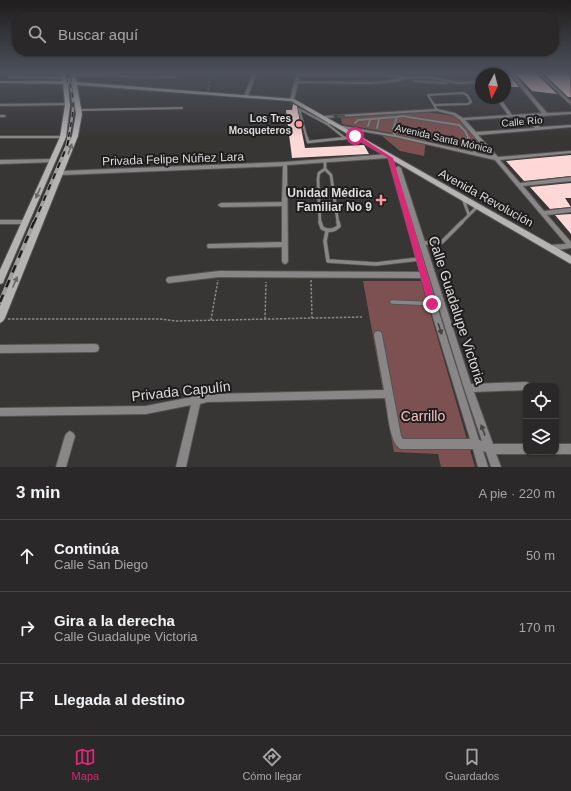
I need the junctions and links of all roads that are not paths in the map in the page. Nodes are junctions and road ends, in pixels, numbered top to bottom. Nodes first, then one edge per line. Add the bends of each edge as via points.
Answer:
1 (67, 95) edge
2 (77, 95) edge
3 (222, 95) edge
4 (293, 95) edge
5 (428, 95) edge
6 (466, 95) edge
7 (529, 95) edge
8 (561, 95) edge
9 (246, 96) joint
10 (292, 100) junction
11 (68, 104) junction
12 (502, 104) edge
13 (571, 104) edge
14 (0, 105) edge
15 (434, 105) junction
16 (182, 108) dead end
17 (79, 110) junction
18 (437, 110) junction
19 (571, 113) edge
20 (546, 115) junction
21 (526, 116) junction
22 (323, 117) junction
23 (397, 117) junction
24 (511, 117) junction
25 (379, 119) junction
26 (462, 119) junction
27 (370, 120) junction
28 (329, 123) junction
29 (355, 123) dead end
30 (337, 126) junction
31 (368, 126) dead end
32 (571, 126) edge
33 (378, 128) dead end
34 (539, 129) junction
35 (474, 134) junction
36 (355, 136) junction
37 (395, 136) junction
38 (0, 137) edge
39 (63, 137) junction
40 (345, 138) junction
41 (571, 152) edge
42 (476, 154) junction
43 (391, 158) junction
44 (496, 159) junction
45 (53, 161) junction
46 (0, 162) edge
47 (324, 162) junction
48 (285, 164) junction
49 (324, 169) junction
50 (61, 173) junction
51 (571, 179) edge
52 (519, 185) junction
53 (463, 199) junction
54 (285, 204) junction
55 (221, 206) dead end
56 (477, 207) junction
57 (571, 210) edge
58 (543, 213) junction
59 (469, 214) junction
60 (0, 222) edge
61 (26, 222) junction
62 (327, 231) junction
63 (421, 243) junction
64 (285, 244) junction
65 (210, 246) dead end
66 (571, 246) edge
67 (550, 248) junction
68 (419, 259) junction
69 (571, 260) edge
70 (285, 261) dead end
71 (424, 275) junction
72 (0, 280) edge
73 (169, 280) dead end
74 (392, 302) dead end
75 (432, 304) junction
76 (441, 304) junction
77 (4, 319) edge
78 (378, 334) dead end
79 (95, 348) dead end
80 (0, 349) edge
81 (523, 386) edge
82 (468, 388) junction
83 (389, 394) junction
84 (197, 400) junction
85 (0, 412) edge
86 (70, 436) dead end
87 (477, 444) junction
88 (490, 449) junction
89 (523, 449) edge
90 (559, 449) edge
91 (571, 449) edge
92 (61, 467) edge
93 (181, 467) edge
94 (483, 467) edge
95 (496, 467) edge

1 - 11 main road
2 - 17 main road
3 - 9 main road
4 - 10 street
5 - 15 lane
6 - 15 lane via 471,102 468,104
7 - 20 street
8 - 13 street
9 - 10 main road
10 - 22 main road, Avenida Revolución
11 - 14 street
11 - 39 main road
12 - 24 street
15 - 18 lane
16 - 17 lane
50 -> 17 main road via 75,136
18 -> 22 street
18 - 26 street
19 - 20 street
20 - 21 street
21 - 24 street
21 - 34 street
22 - 28 main road, Avenida Revolución
23 - 25 lane
23 - 37 lane via 393,129
23 - 42 lane via 414,116 459,125
24 - 26 street
25 - 27 lane
25 - 33 lane
26 - 35 street
27 - 29 lane via 358,120
27 - 31 lane
28 - 30 main road, Avenida Revolución
28 - 40 lane
28 - 40 lane via 299,110 308,142
30 - 36 main road, Avenida Revolución
30 - 37 street, Avenida Santa Mónica
32 - 34 street, Calle Río
34 - 35 street, Calle Río
35 - 44 street
36 - 40 lane
36 - 43 main road, Avenida Revolución
37 - 42 street, Avenida Santa Mónica
38 - 39 street
39 - 45 main road
41 - 44 street, Avenida Santa Mónica
42 - 44 street, Avenida Santa Mónica
43 - 47 street, Privada Felipe Núñez Lara
43 - 53 main road, Avenida Revolución
43 - 63 street, Calle Guadalupe Victoria
43 - 68 street, Calle Guadalupe Victoria
44 - 52 street
45 - 46 street
45 -> 61 main road
47 - 48 street, Privada Felipe Núñez Lara
47 - 49 lane
48 - 50 street, Privada Felipe Núñez Lara
48 - 54 street
49 - 62 lane via 319,173 318,179 320,221 322,228
49 - 62 lane via 331,175 340,226
77 -> 50 main road
51 - 52 street
52 - 58 street
53 - 56 main road, Avenida Revolución
53 - 59 lane
54 - 55 street
54 - 64 street
56 - 59 lane
56 - 67 main road, Avenida Revolución
57 - 58 street
58 - 66 street
59 - 63 lane via 442,242
60 - 61 street
61 - 72 main road
62 - 68 lane via 325,241 328,261 376,264
63 - 76 street, Calle Guadalupe Victoria
64 - 65 street
64 - 70 street
66 - 67 street
67 - 69 main road, Avenida Revolución
68 - 71 street, Calle Guadalupe Victoria
71 - 73 street via 219,274
71 - 75 street, Calle Guadalupe Victoria
74 - 75 lane
75 - 76 lane
75 -> 87 street, Calle Guadalupe Victoria
76 - 82 street, Calle Guadalupe Victoria
78 - 83 street
79 - 80 street
81 - 82 street
88 -> 82 street, Calle Guadalupe Victoria
83 - 84 street, Privada Capulín
83 - 87 street via 399,442 404,445
84 - 85 street, Privada Capulín via 146,410
84 - 93 street
86 - 92 street
87 - 88 street
87 - 94 street, Calle Guadalupe Victoria
88 - 89 street
88 - 95 street, Calle Guadalupe Victoria
90 - 91 street

